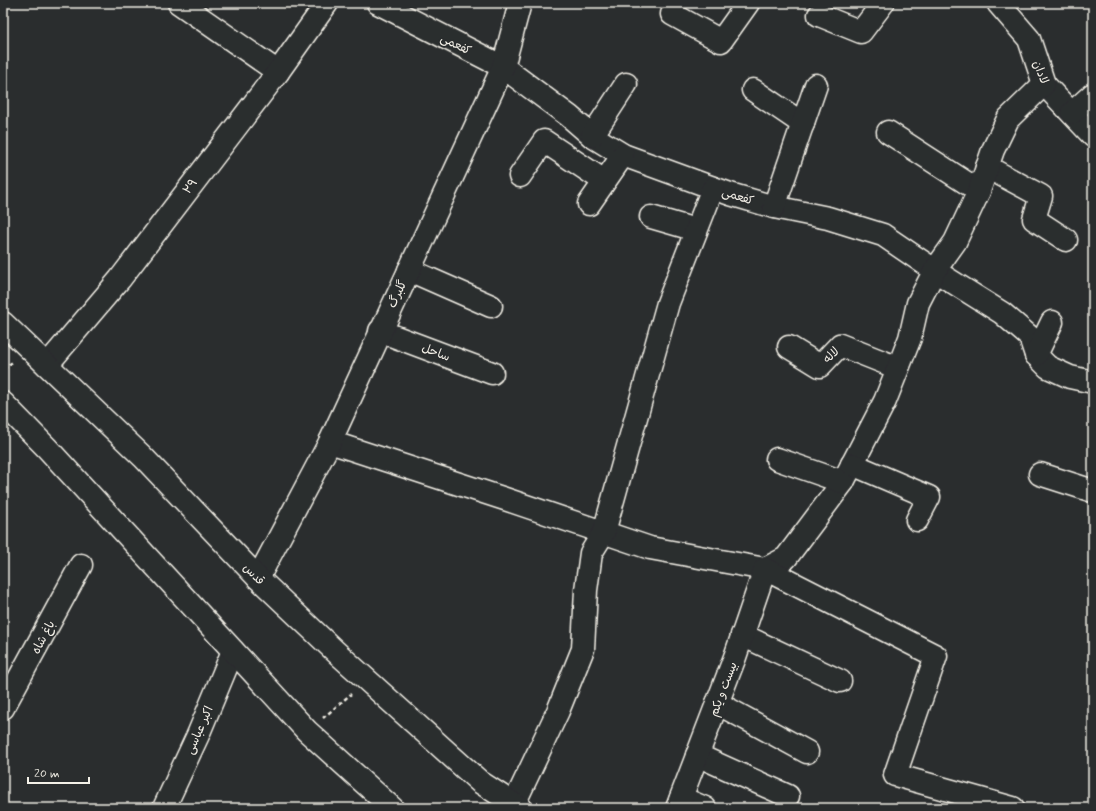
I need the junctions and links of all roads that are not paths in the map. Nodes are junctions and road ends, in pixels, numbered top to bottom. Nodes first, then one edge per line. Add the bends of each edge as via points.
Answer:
1 (180, 3) edge
2 (326, 3) edge
3 (378, 3) edge
4 (520, 3) edge
5 (748, 3) edge
6 (883, 3) edge
7 (998, 3) edge
8 (672, 14) dead end
9 (820, 15) dead end
10 (503, 67) junction
11 (278, 72) junction
12 (626, 84) dead end
13 (1044, 84) junction
14 (816, 85) dead end
15 (753, 90) dead end
16 (1093, 94) edge
17 (1072, 113) junction
18 (802, 124) junction
19 (888, 132) dead end
20 (592, 136) junction
21 (1093, 136) edge
22 (623, 156) junction
23 (987, 168) junction
24 (520, 176) dead end
25 (604, 181) junction
26 (713, 188) junction
27 (979, 191) junction
28 (589, 204) dead end
29 (774, 207) junction
30 (651, 217) dead end
31 (696, 230) junction
32 (1066, 240) dead end
33 (408, 270) junction
34 (935, 270) junction
35 (491, 306) dead end
36 (1052, 322) dead end
37 (3, 323) edge
38 (380, 331) junction
39 (789, 347) dead end
40 (1036, 355) junction
41 (48, 365) junction
42 (898, 368) junction
43 (492, 374) dead end
44 (1093, 382) edge
45 (3, 402) edge
46 (330, 442) junction
47 (777, 459) dead end
48 (848, 473) junction
49 (1040, 474) dead end
50 (1093, 491) edge
51 (917, 520) dead end
52 (604, 532) junction
53 (81, 565) dead end
54 (764, 569) junction
55 (258, 578) junction
56 (742, 635) junction
57 (233, 651) junction
58 (840, 681) dead end
59 (717, 703) junction
60 (3, 708) edge
61 (807, 752) dead end
62 (697, 756) junction
63 (788, 796) dead end
64 (679, 803) edge
65 (517, 806) edge
66 (164, 808) edge
67 (392, 808) edge
68 (705, 808) edge
69 (1013, 808) edge

1 - 11 street
2 - 11 street, ۲۹
3 - 10 street, کفعمی
4 - 10 street, گلبرگ
5 - 8 street via 721,41
6 - 9 street via 861,32
7 - 13 street, لادان via 1029,39
10 - 20 street, کفعمی
10 - 33 street, گلبرگ
11 - 41 street, ۲۹ via 120,279
12 - 20 street
13 - 17 street, لادان
13 - 23 street via 1008,119
14 - 18 street
15 - 18 street
16 - 17 street
17 - 21 street, لادان
18 - 29 street
19 - 27 street
20 - 22 street, کفعمی
22 - 25 street
22 - 26 street, کفعمی
23 - 27 street
23 - 32 street via 1041,196 1034,219
24 - 25 street via 544,141
25 - 28 street
26 - 29 street, کفعمی
26 - 31 street
27 - 34 street via 955,242
29 - 34 street, کفعمی via 828,218 883,235
30 - 31 street
31 - 52 street via 668,302
33 - 35 street
33 - 38 street, گلبرگ
34 - 40 street, کفعمی via 1002,314 1030,337
34 - 42 street via 918,303 910,338
36 - 40 street
37 - 41 street, قدس
38 - 43 street, ساحل
38 - 46 street, گلبرگ
39 - 42 street, لاله via 820,366 840,345
40 - 44 street, کفعمی via 1048,367 1062,374
41 - 55 street, قدس via 143,457
42 - 48 street via 885,401
45 - 57 street
46 - 52 street
46 - 55 street, گلبرگ
47 - 48 street
48 - 51 street via 929,497
48 - 54 street via 786,558
49 - 50 street
52 - 54 street via 650,548
52 - 65 street via 591,553 586,590 584,649
53 - 60 street, باغ شاه
54 - 56 street, بیست و یکم
54 - 69 street via 936,656 895,775
55 - 65 street, قدس via 480,782
56 - 58 street
56 - 59 street, بیست و یکم
57 - 66 street, اکبر عباسی
57 - 67 street via 307,731
59 - 61 street
59 - 62 street, بیست و یکم
62 - 63 street
62 - 64 street, بیست و یکم
64 - 68 street

